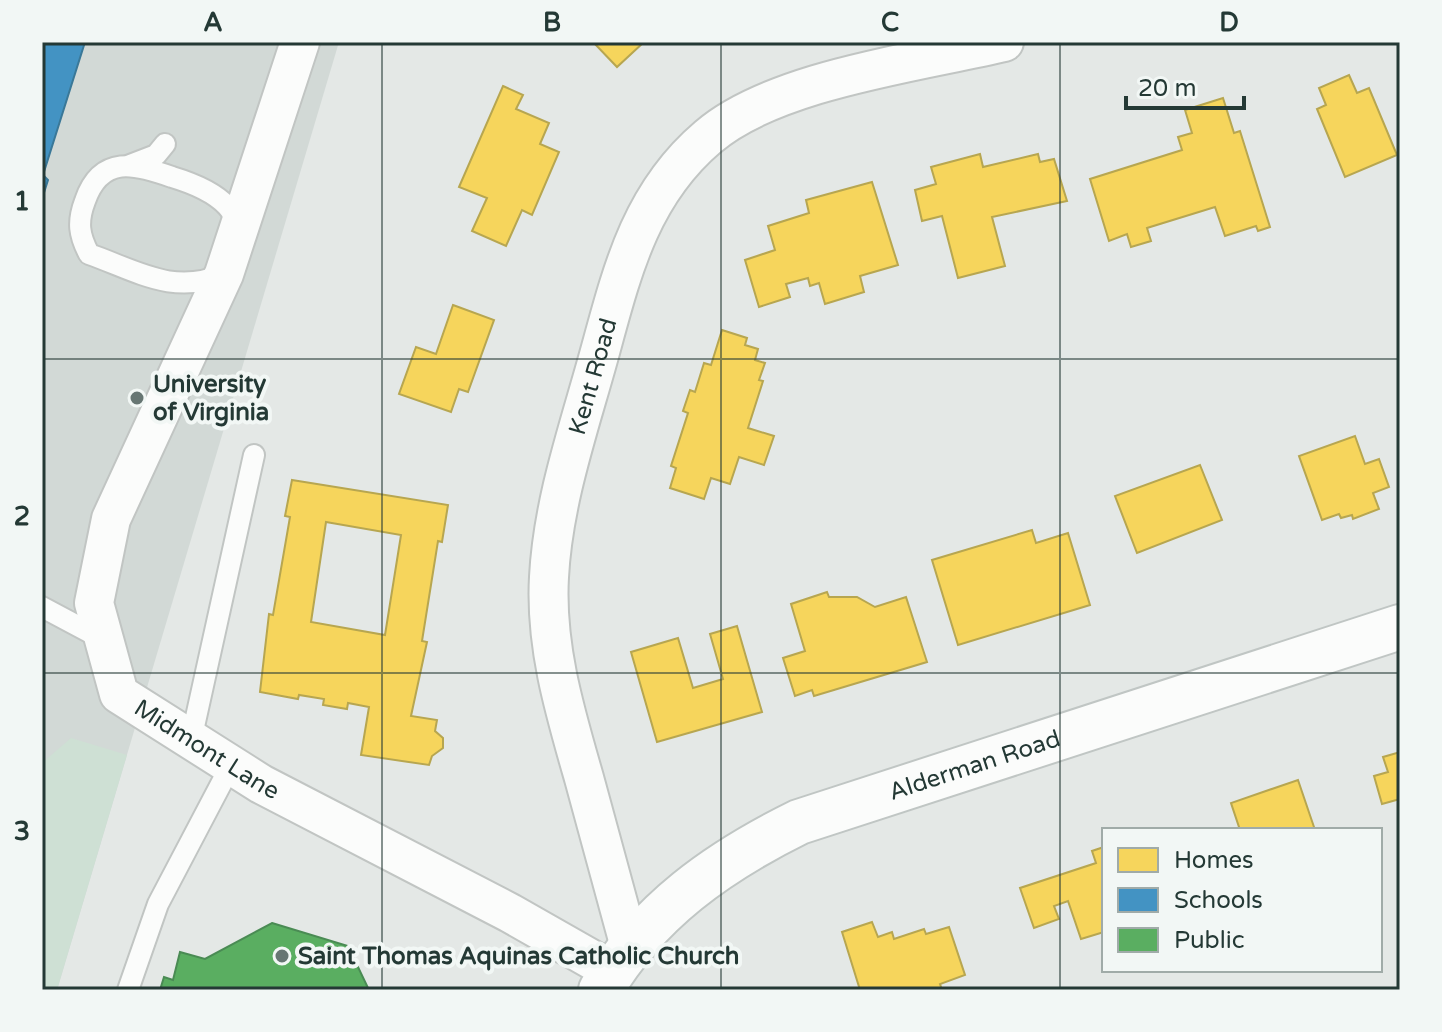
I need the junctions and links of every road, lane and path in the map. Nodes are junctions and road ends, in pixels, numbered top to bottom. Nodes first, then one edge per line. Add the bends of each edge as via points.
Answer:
1 (300, 42) edge
2 (1004, 42) edge
3 (137, 164) junction
4 (256, 177) junction
5 (183, 180) junction
6 (211, 193) junction
7 (240, 228) junction
8 (178, 285) junction
9 (211, 292) junction
10 (254, 455) dead end
11 (42, 607) edge
12 (1400, 627) edge
13 (104, 640) junction
14 (191, 740) junction
15 (231, 765) junction
16 (614, 969) edge
17 (128, 990) edge

1 - 4 street, Midmont Lane
2 - 16 street, Kent Road via 796,90 751,109 709,136 667,178 641,220 623,265 556,514 549,577 559,691
3 - 5 lane
3 - 5 lane via 165,144
3 - 8 lane via 113,168 91,183 78,233 89,254
4 - 6 lane via 233,190
4 - 7 street, Midmont Lane
5 - 6 lane
6 - 7 lane via 229,207
7 - 9 street, Midmont Lane
8 - 9 lane
8 - 9 lane via 194,297
9 - 13 street, Midmont Lane via 111,519 94,603
10 - 14 lane
11 - 13 lane
12 - 16 main road, Alderman Road via 799,822 743,849 692,885
13 - 14 street, Midmont Lane via 119,694
14 - 15 street, Midmont Lane
15 - 16 street, Midmont Lane
15 - 17 lane via 158,904

